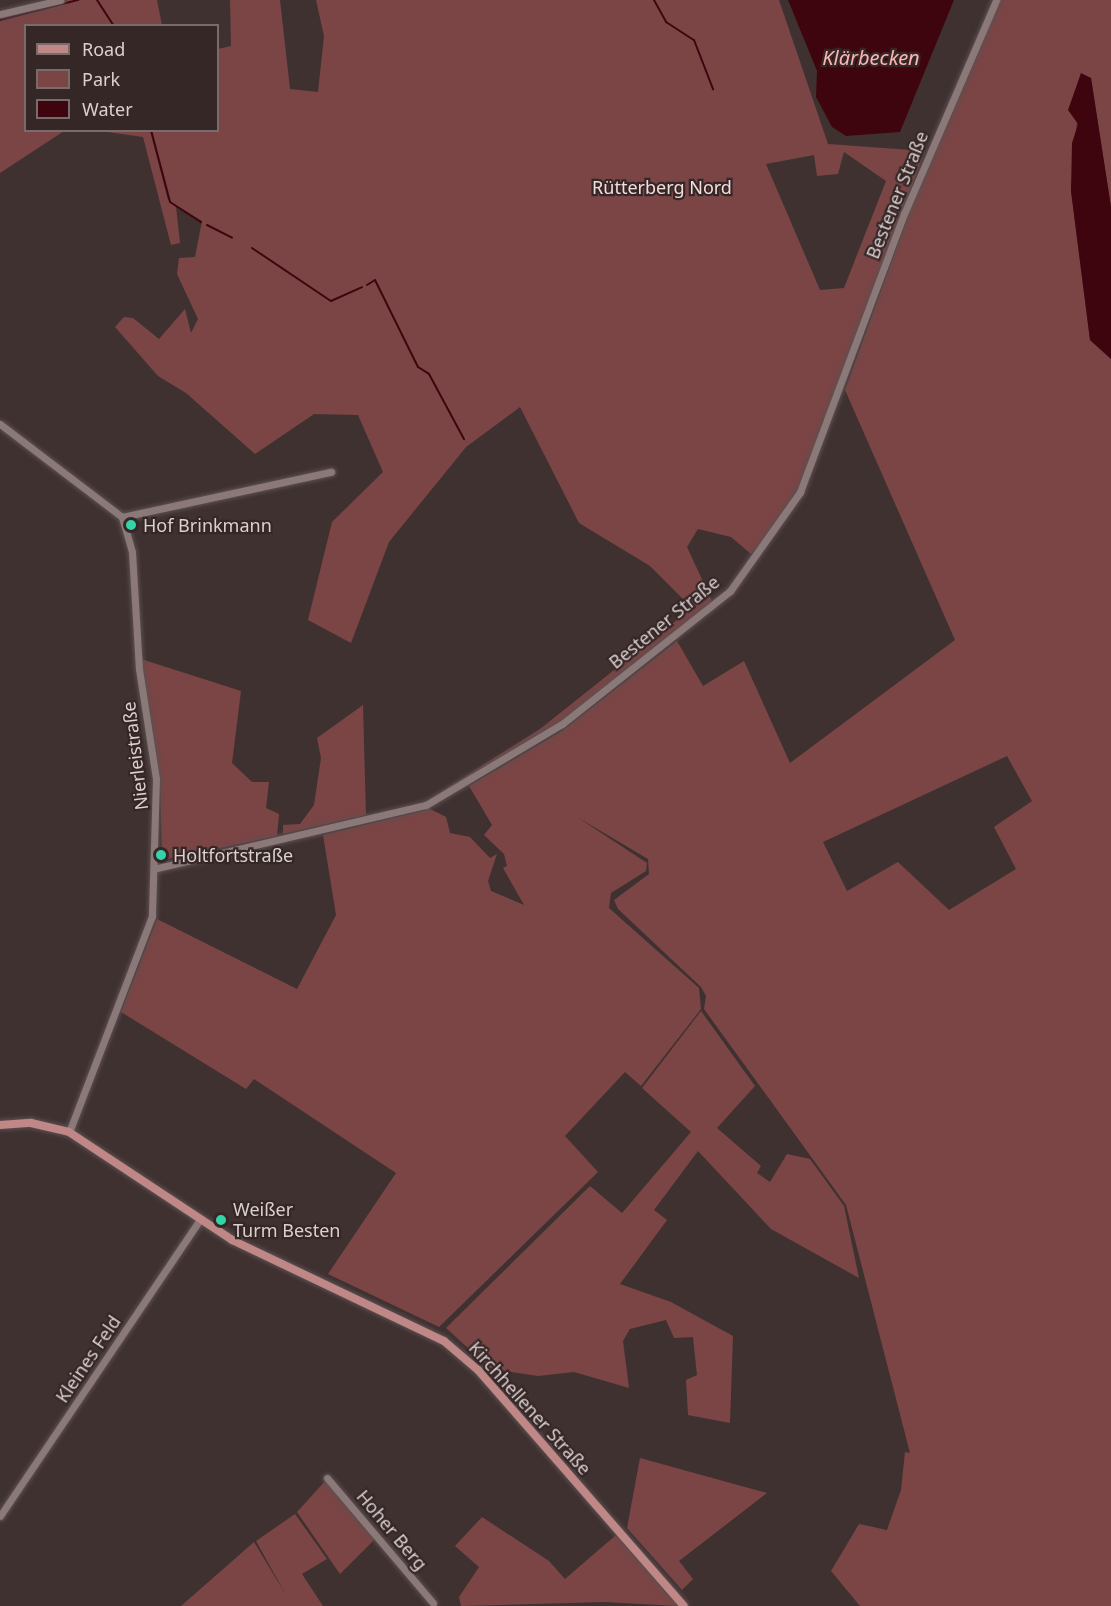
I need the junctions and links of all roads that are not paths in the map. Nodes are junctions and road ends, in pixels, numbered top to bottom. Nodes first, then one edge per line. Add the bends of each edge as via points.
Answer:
1 (60, 0) edge
2 (996, 0) edge
3 (0, 14) edge
4 (0, 424) edge
5 (331, 472) dead end
6 (122, 517) junction
7 (157, 868) junction
8 (0, 1125) edge
9 (69, 1132) junction
10 (200, 1219) junction
11 (327, 1478) dead end
12 (0, 1516) edge
13 (433, 1603) dead end
14 (684, 1606) edge

1 - 3 street
2 - 7 street, Bestener Straße via 904,214 800,492 730,591 554,730 426,805
4 - 6 street
5 - 6 street
6 - 7 street, Nierleistraße via 132,552 139,669 156,779
7 - 9 street, Nierleistraße via 143,943
8 - 9 main road via 37,1124
9 - 10 main road, Kirchhellener Straße
10 - 12 street, Kleines Feld
10 - 14 main road, Kirchhellener Straße via 231,1240 444,1341 484,1377
11 - 13 street, Hoher Berg

